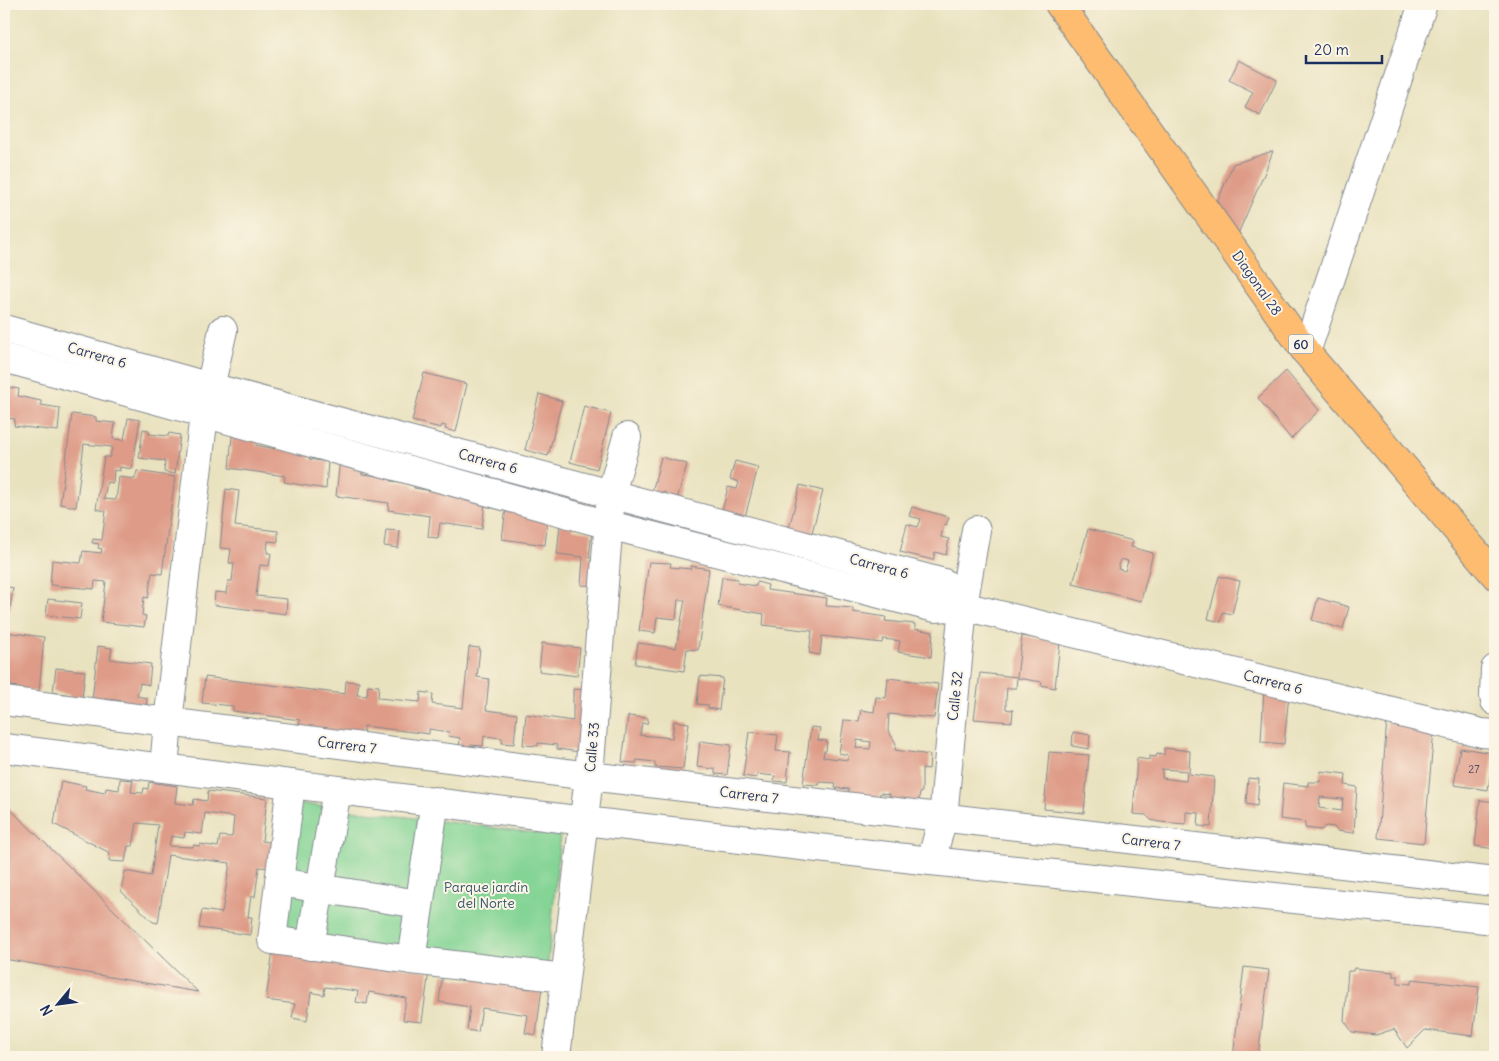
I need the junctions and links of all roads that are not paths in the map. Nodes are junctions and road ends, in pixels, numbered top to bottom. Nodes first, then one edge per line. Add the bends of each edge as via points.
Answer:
1 (1059, 4) edge
2 (1423, 4) edge
3 (4, 330) edge
4 (223, 330) dead end
5 (1306, 352) junction
6 (4, 358) edge
7 (210, 387) junction
8 (204, 414) junction
9 (626, 437) dead end
10 (611, 494) junction
11 (609, 525) junction
12 (976, 530) dead end
13 (1495, 575) edge
14 (963, 606) junction
15 (1495, 669) edge
16 (4, 701) edge
17 (1495, 701) edge
18 (168, 722) junction
19 (1495, 734) edge
20 (4, 748) edge
21 (164, 768) junction
22 (589, 776) junction
23 (291, 784) junction
24 (338, 790) junction
25 (435, 801) junction
26 (943, 818) junction
27 (584, 821) junction
28 (931, 861) junction
29 (279, 882) junction
30 (1495, 882) edge
31 (321, 890) junction
32 (419, 904) junction
33 (1495, 920) edge
34 (310, 946) junction
35 (411, 960) junction
36 (566, 978) junction
37 (556, 1057) edge

1 - 5 main road, Diagonal 28 / 60
2 - 5 street
3 - 7 street, Carrera 6
4 - 7 street
5 - 13 main road, Diagonal 28 / 60
6 - 8 street, Carrera 6
7 - 8 street
7 - 10 street, Carrera 6
8 - 11 street, Carrera 6
8 - 18 street
9 - 10 street, Calle 33
10 - 11 street, Calle 33
10 - 14 street, Carrera 6 via 944,583
11 - 14 street, Carrera 6 via 935,608
11 - 22 street, Calle 33
12 - 14 street, Calle 32
14 - 19 street, Carrera 6
14 - 26 street, Calle 32
15 - 17 street
16 - 18 street, Carrera 7
18 - 21 street
18 - 22 street, Carrera 7
20 - 21 street
21 - 23 street
22 - 26 street, Carrera 7
22 - 27 street, Calle 33
23 - 24 street
23 - 29 street
24 - 25 street
24 - 31 street
25 - 27 street
25 - 32 street
26 - 28 street, Calle 32
26 - 30 street, Carrera 7
27 - 28 street
27 - 36 street, Calle 33
28 - 33 street
29 - 31 street
29 - 34 street via 272,940
31 - 32 street
31 - 34 street
32 - 35 street
34 - 35 street
35 - 36 street
36 - 37 street, Calle 33

